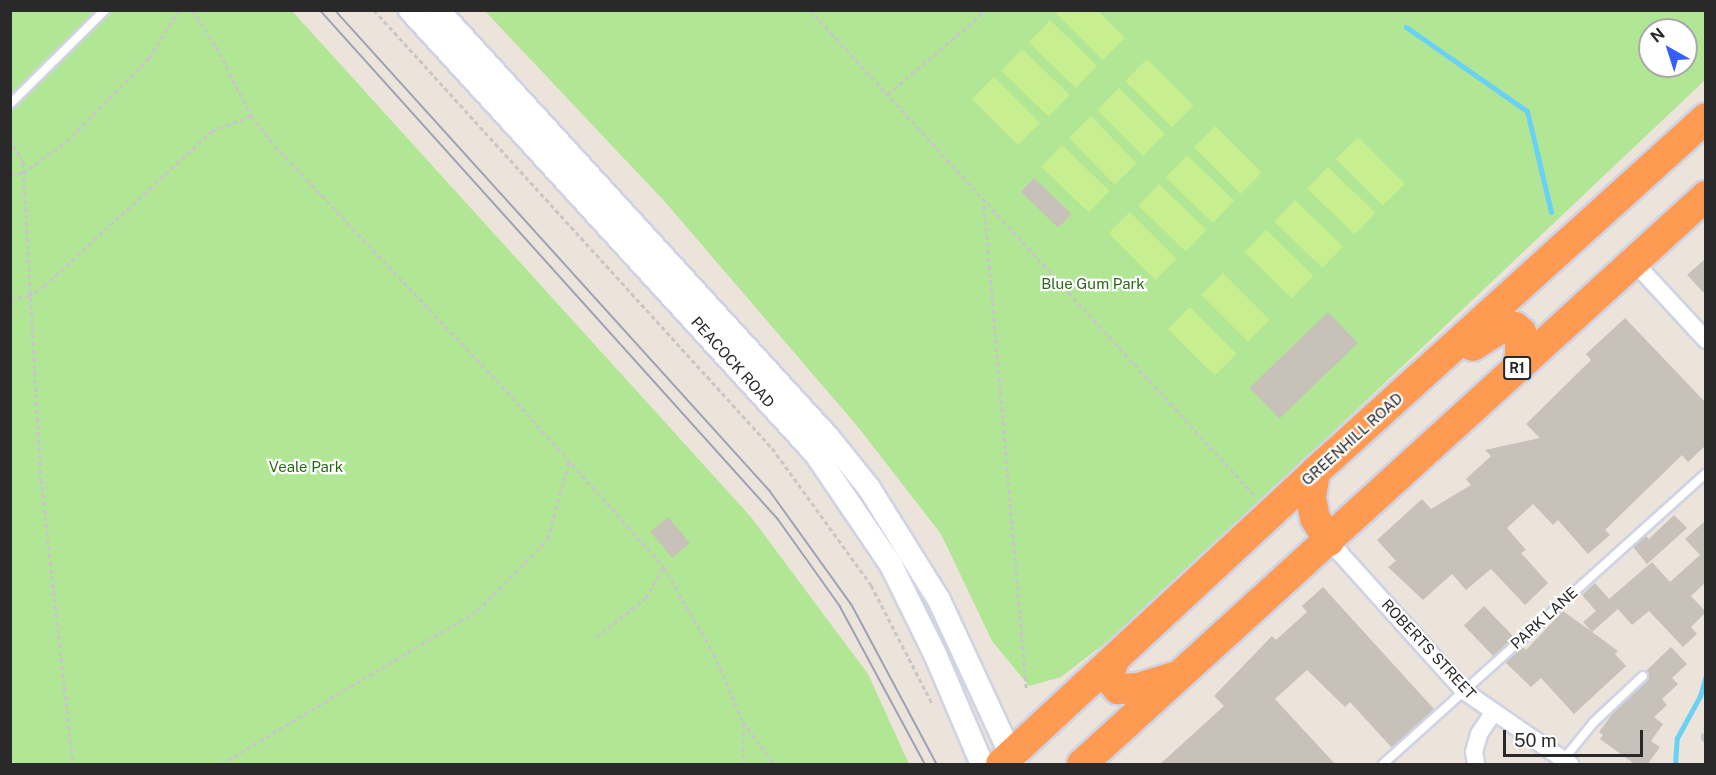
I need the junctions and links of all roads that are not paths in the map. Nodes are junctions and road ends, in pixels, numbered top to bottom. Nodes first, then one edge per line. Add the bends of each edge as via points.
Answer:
1 (105, 10) edge
2 (410, 10) edge
3 (438, 10) edge
4 (10, 104) edge
5 (1706, 118) edge
6 (1706, 196) edge
7 (1634, 262) junction
8 (1706, 340) edge
9 (1456, 345) junction
10 (1519, 367) junction
11 (1315, 472) junction
12 (1706, 473) edge
13 (1329, 541) junction
14 (1114, 660) junction
15 (1182, 674) junction
16 (1643, 676) dead end
17 (1464, 691) junction
18 (1493, 713) junction
19 (1009, 761) edge
20 (1567, 762) edge
21 (982, 765) edge
22 (1082, 765) edge
23 (1383, 765) edge
24 (1476, 765) edge

1 - 4 lane
2 - 21 main road, PEACOCK ROAD via 815,453 891,565 935,654
3 - 19 main road, PEACOCK ROAD via 820,428 869,488 939,600
5 - 9 highway, GREENHILL ROAD
6 - 7 highway, R1
7 - 8 street
7 - 10 highway, R1
9 - 10 highway via 1467,349 1498,330 1515,327 1521,332
9 - 11 highway, GREENHILL ROAD
10 - 13 highway, R1
11 - 13 highway via 1311,498 1315,518
11 - 14 highway, GREENHILL ROAD
12 - 17 lane, PARK LANE
13 - 15 highway, R1
13 - 17 street, ROBERTS STREET
14 - 15 highway via 1108,677 1118,689 1138,688
14 - 19 highway, GREENHILL ROAD
15 - 22 highway, R1
16 - 20 lane via 1594,722
17 - 18 street, ROBERTS STREET
17 - 23 lane, PARK LANE
18 - 20 street, ROBERTS STREET
18 - 24 street via 1479,734 1474,752

